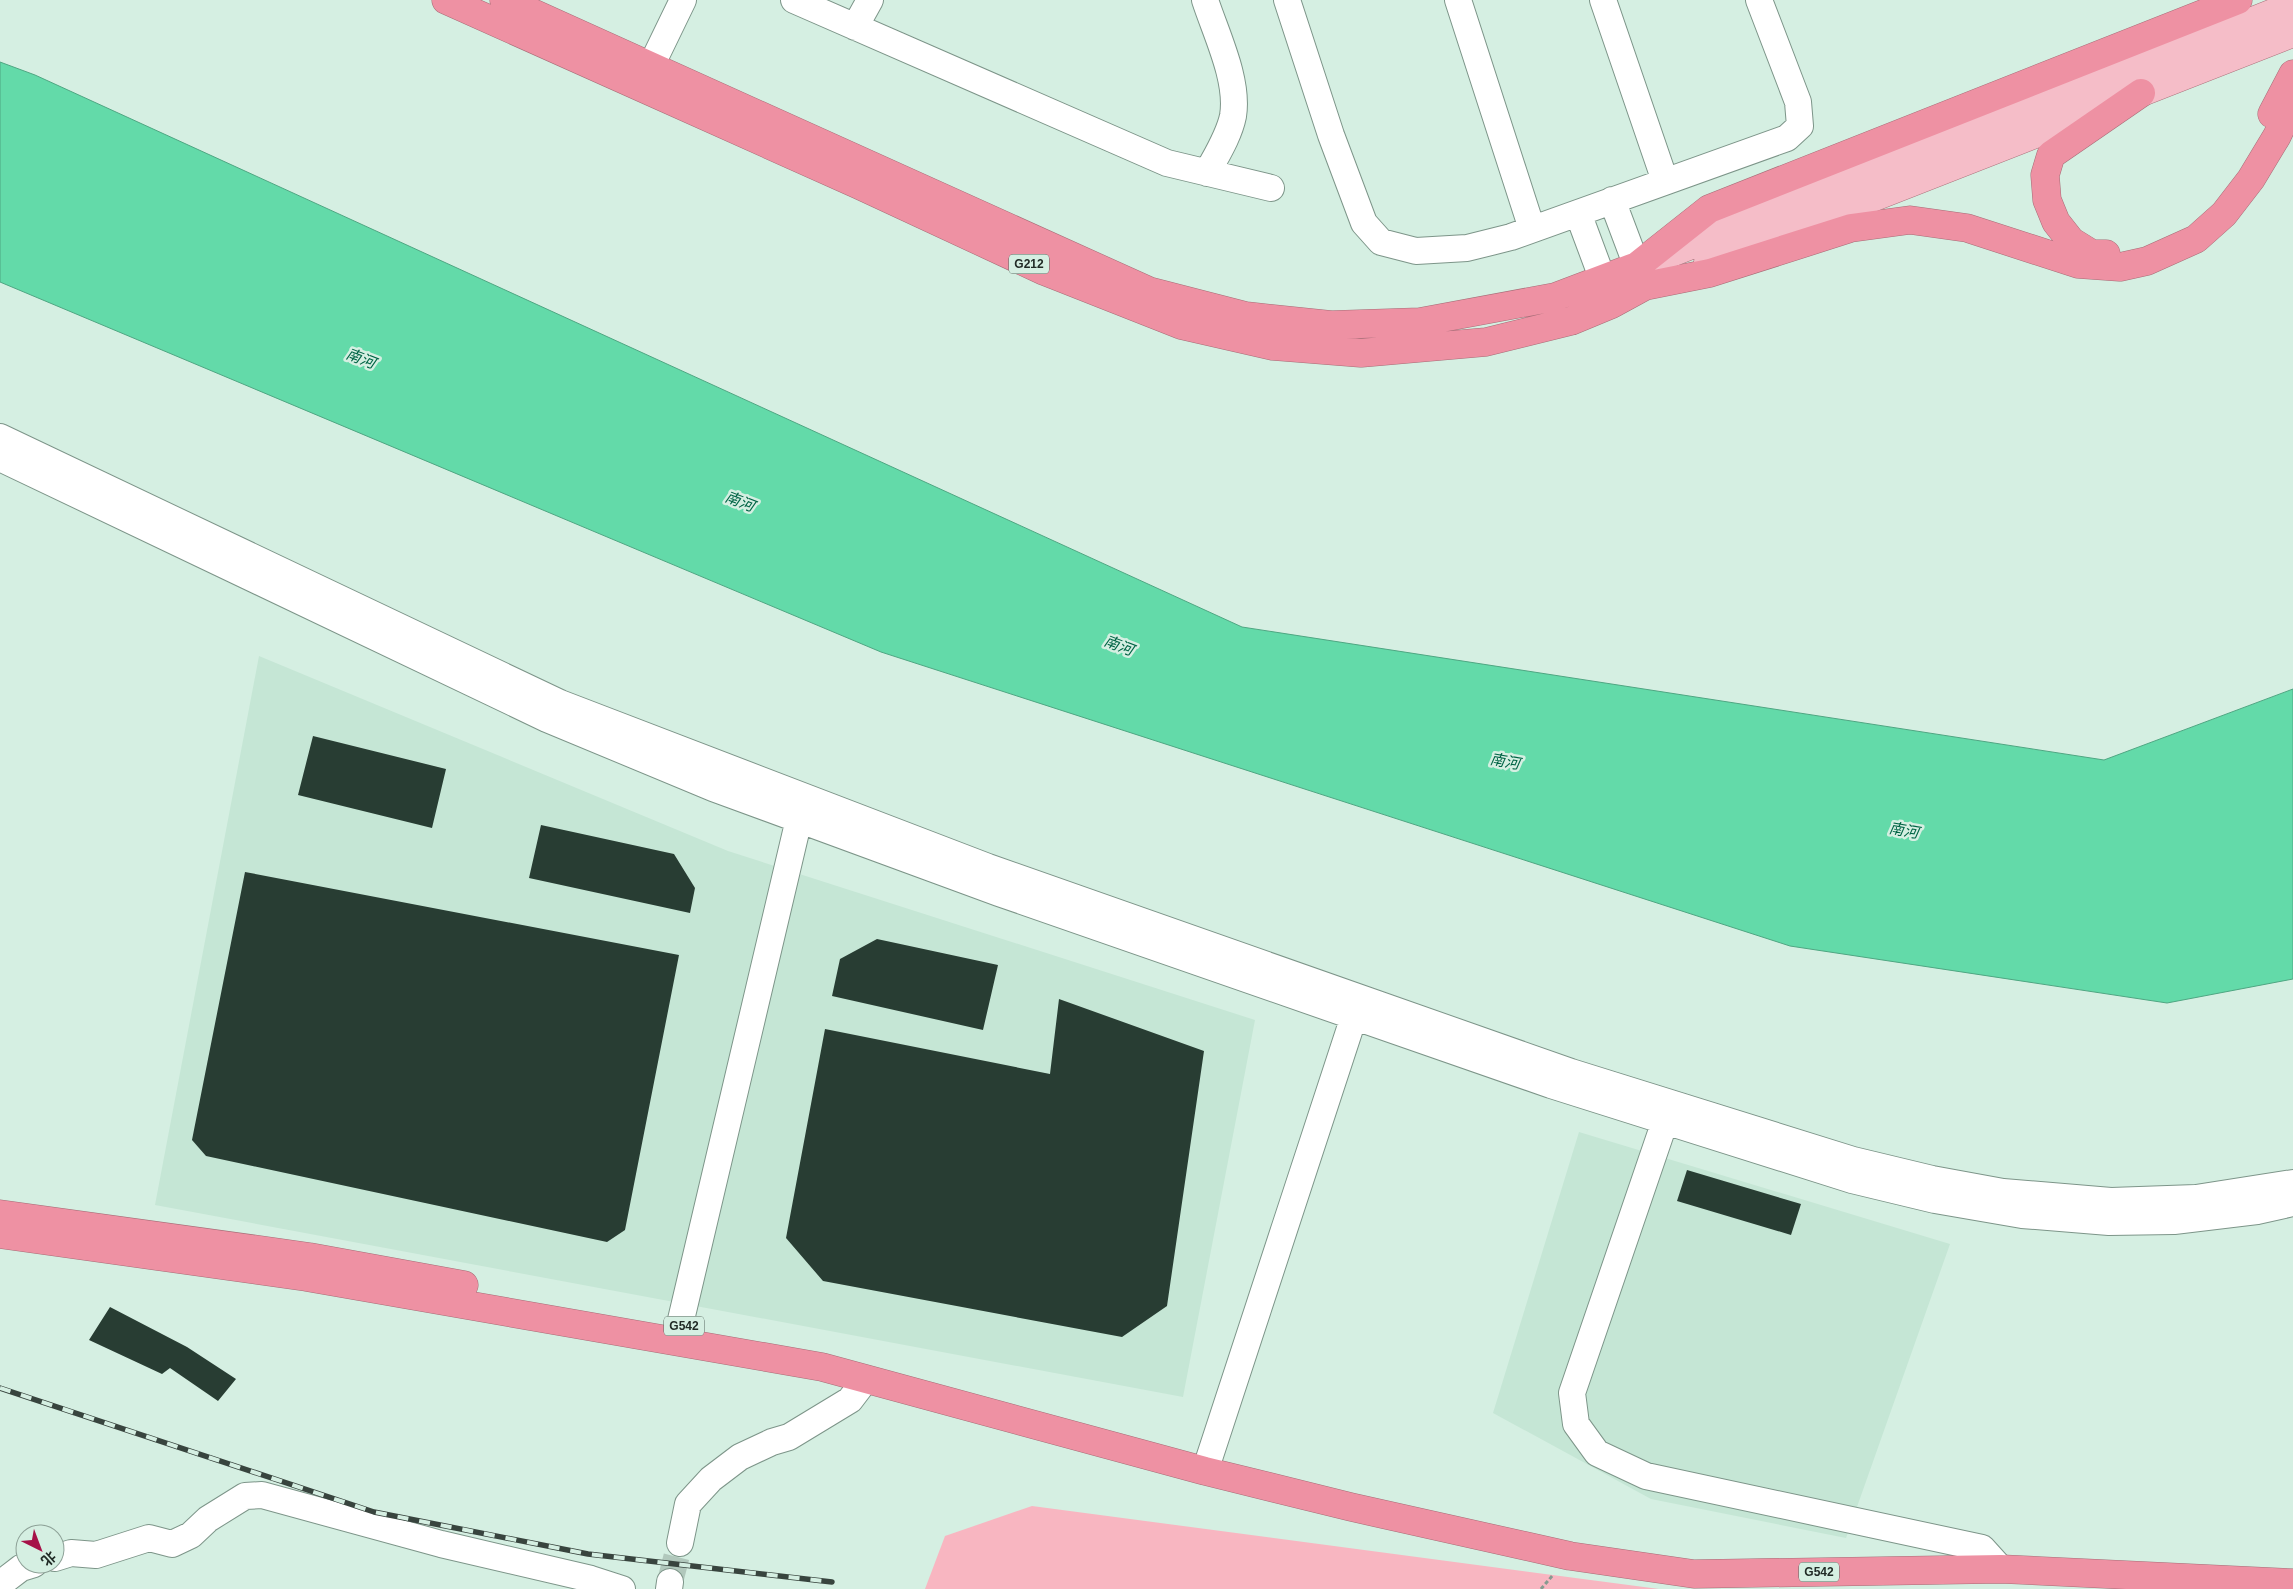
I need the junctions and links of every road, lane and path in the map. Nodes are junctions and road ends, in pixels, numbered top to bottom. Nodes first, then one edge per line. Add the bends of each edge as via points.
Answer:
1 (446, 0) edge
2 (504, 0) edge
3 (683, 0) edge
4 (794, 0) edge
5 (870, 0) edge
6 (1205, 0) edge
7 (1287, 0) edge
8 (1458, 0) edge
9 (1604, 0) edge
10 (1759, 0) edge
11 (2238, 0) edge
12 (2293, 5) edge
13 (855, 27) junction
14 (2293, 32) edge
15 (651, 66) junction
16 (2293, 74) edge
17 (2137, 81) junction
18 (2293, 101) edge
19 (1207, 173) junction
20 (1665, 182) junction
21 (1271, 188) dead end
22 (1612, 200) junction
23 (1578, 213) junction
24 (1532, 229) junction
25 (1641, 276) junction
26 (1607, 291) junction
27 (0, 436) edge
28 (0, 458) edge
29 (801, 808) junction
30 (1357, 1007) junction
31 (1667, 1112) junction
32 (2293, 1183) edge
33 (2293, 1203) edge
34 (0, 1214) edge
35 (0, 1234) edge
36 (678, 1333) junction
37 (866, 1379) junction
38 (1208, 1463) junction
39 (680, 1543) tunnel mouth
40 (65, 1555) edge
41 (2001, 1569) junction
42 (15, 1572) edge
43 (2293, 1583) edge
44 (0, 1584) edge
45 (622, 1589) edge

1 - 26 highway, G212 via 1044,271 1180,325 1273,346 1362,353 1486,342 1570,321
2 - 15 highway, G212
3 - 15 street
4 - 13 street
5 - 13 street
6 - 19 street via 1233,85 1232,117
7 - 24 street via 1364,223 1381,242 1416,251 1467,248
8 - 24 street
9 - 20 street
10 - 20 street via 1798,102 1800,126 1787,138
11 - 25 highway via 1709,209
12 - 17 main road
13 - 19 street via 1166,164
14 - 17 main road
15 - 26 highway, G212 via 1149,291 1246,316 1331,325 1420,322 1555,297
16 - 17 highway via 2243,170 2217,205 2183,230 2134,251 2092,254 2071,241 2056,222 2047,200 2045,175 2051,156
17 - 25 main road
18 - 25 highway via 2277,136 2251,179 2224,214 2196,239 2147,261 2120,267 2078,264 1967,228 1910,220 1851,228 1710,273
19 - 21 street
20 - 22 street
22 - 23 street
22 - 25 street
23 - 24 street
23 - 26 street
25 - 26 highway, G212
27 - 29 street via 560,703
28 - 29 street via 547,719 713,788
29 - 30 street via 988,867
29 - 36 street
30 - 31 street via 1571,1072
30 - 38 street
31 - 32 street via 1852,1160 2003,1192 2111,1201 2196,1198
31 - 33 street via 1852,1180 1935,1200 2022,1215 2109,1222 2174,1221 2257,1211
31 - 41 street via 1572,1393 1576,1424 1597,1452 1646,1476 1982,1548
34 - 36 highway, G542 via 310,1257
35 - 36 highway, G542
36 - 37 highway, G542
36 - 38 highway, G542 via 832,1353
37 - 38 highway, G542
37 - 39 street via 850,1400 789,1437 740,1457 711,1479 688,1504
38 - 41 highway, G542 via 1351,1507 1570,1556 1694,1574
40 - 45 street via 96,1555 149,1538 172,1544 191,1535 245,1496 262,1495
41 - 43 highway, G542
42 - 44 street

